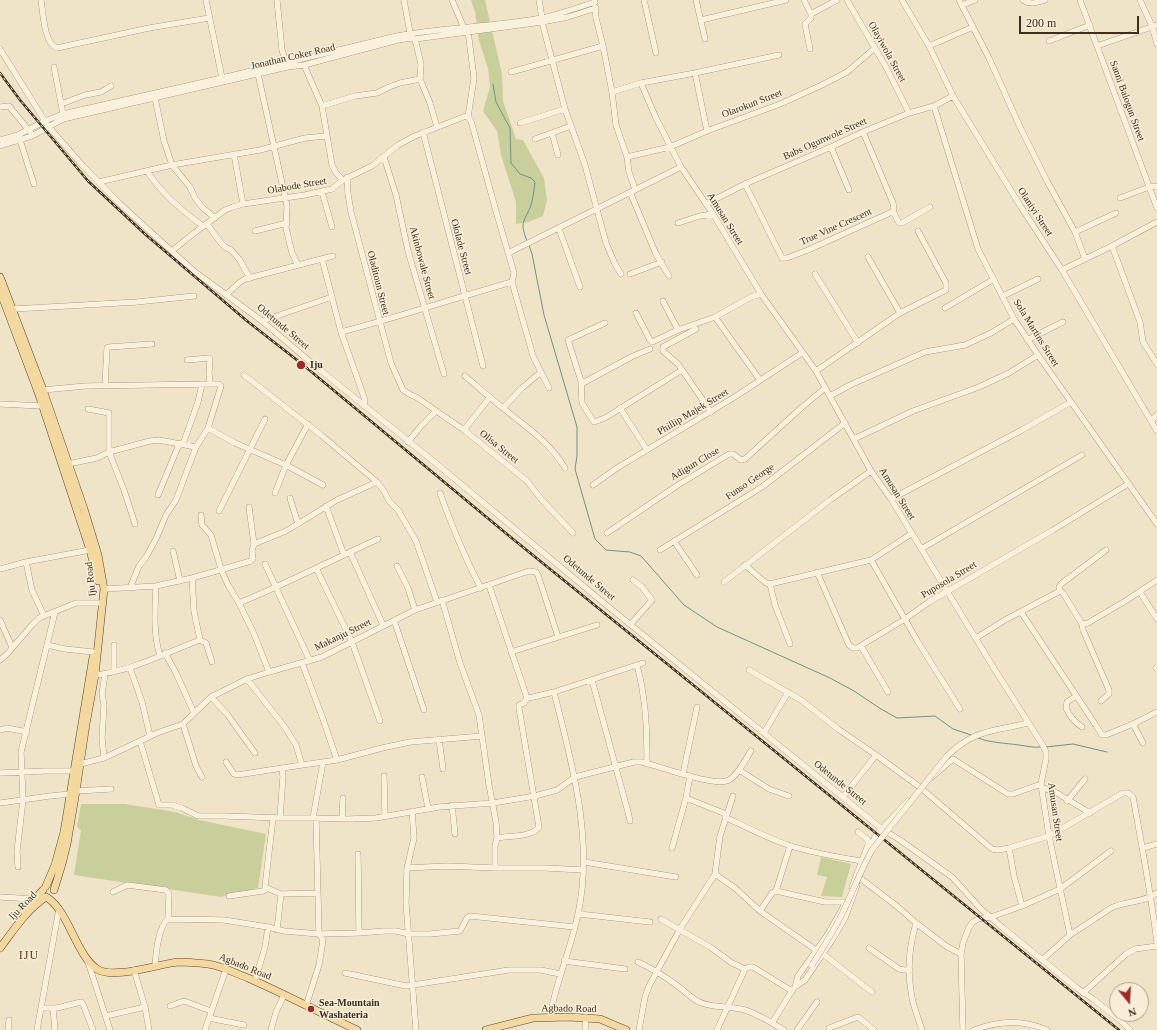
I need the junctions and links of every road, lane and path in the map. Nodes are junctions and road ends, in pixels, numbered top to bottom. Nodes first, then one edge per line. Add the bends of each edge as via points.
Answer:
1 (41, 0) edge
2 (206, 0) edge
3 (277, 0) edge
4 (404, 0) edge
5 (452, 0) edge
6 (539, 0) edge
7 (644, 0) edge
8 (696, 0) edge
9 (786, 0) edge
10 (804, 0) edge
11 (837, 0) edge
12 (847, 0) edge
13 (902, 0) edge
14 (975, 0) edge
15 (1022, 0) edge
16 (1044, 0) edge
17 (1080, 0) edge
18 (1140, 0) edge
19 (960, 3) edge
20 (592, 4) edge
21 (812, 14) junction
22 (209, 18) junction
23 (542, 20) junction
24 (701, 20) junction
25 (1090, 25) junction
26 (1154, 25) edge
27 (973, 27) junction
28 (466, 30) junction
29 (410, 33) junction
30 (415, 39) junction
31 (705, 39) dead end
32 (1049, 41) dead end
33 (1157, 44) edge
34 (603, 46) junction
35 (928, 46) junction
36 (1097, 46) junction
37 (875, 48) junction
38 (0, 49) edge
39 (810, 49) dead end
40 (656, 53) dead end
41 (779, 55) dead end
42 (553, 60) junction
43 (286, 62) junction
44 (304, 65) junction
45 (54, 67) dead end
46 (511, 72) dead end
47 (694, 73) junction
48 (258, 74) junction
49 (222, 78) junction
50 (420, 79) junction
51 (641, 83) junction
52 (111, 86) dead end
53 (612, 92) junction
54 (953, 96) junction
55 (155, 98) junction
56 (61, 104) junction
57 (322, 106) junction
58 (934, 106) junction
59 (0, 107) edge
60 (565, 109) junction
61 (909, 113) junction
62 (63, 114) junction
63 (468, 117) junction
64 (520, 123) dead end
65 (47, 124) junction
66 (571, 126) junction
67 (437, 127) junction
68 (707, 131) junction
69 (423, 132) junction
70 (863, 132) junction
71 (31, 133) junction
72 (552, 133) junction
73 (326, 136) junction
74 (535, 139) dead end
75 (0, 140) edge
76 (20, 140) junction
77 (0, 146) edge
78 (275, 146) junction
79 (670, 147) junction
80 (831, 147) junction
81 (234, 154) junction
82 (558, 155) dead end
83 (384, 157) junction
84 (626, 157) junction
85 (172, 165) junction
86 (681, 167) junction
87 (147, 171) junction
88 (345, 178) junction
89 (100, 182) junction
90 (34, 184) dead end
91 (745, 184) junction
92 (1157, 186) edge
93 (1149, 187) junction
94 (850, 190) dead end
95 (632, 191) junction
96 (322, 192) junction
97 (285, 198) junction
98 (1120, 198) dead end
99 (243, 204) junction
100 (706, 204) junction
101 (930, 207) dead end
102 (1157, 208) edge
103 (597, 209) junction
104 (893, 211) junction
105 (1116, 213) dead end
106 (713, 214) junction
107 (215, 218) junction
108 (287, 222) junction
109 (1157, 222) edge
110 (678, 223) dead end
111 (205, 225) junction
112 (332, 227) dead end
113 (559, 229) junction
114 (255, 231) dead end
115 (918, 231) dead end
116 (1074, 232) junction
117 (1112, 246) junction
118 (172, 251) junction
119 (508, 253) junction
120 (333, 256) dead end
121 (868, 258) dead end
122 (322, 259) junction
123 (1085, 259) junction
124 (662, 262) junction
125 (298, 265) junction
126 (1062, 270) junction
127 (621, 274) dead end
128 (630, 274) dead end
129 (814, 274) dead end
130 (669, 276) dead end
131 (0, 277) edge
132 (250, 278) junction
133 (1038, 279) dead end
134 (994, 280) junction
135 (512, 282) junction
136 (580, 287) dead end
137 (0, 291) edge
138 (227, 294) junction
139 (761, 294) junction
140 (465, 295) junction
141 (194, 296) dead end
142 (1003, 296) junction
143 (332, 298) junction
144 (662, 301) dead end
145 (424, 307) junction
146 (945, 308) dead end
147 (13, 309) junction
148 (636, 313) dead end
149 (900, 313) junction
150 (716, 318) junction
151 (1014, 319) junction
152 (262, 321) junction
153 (379, 322) junction
154 (1063, 322) dead end
155 (606, 323) dead end
156 (696, 329) dead end
157 (678, 330) junction
158 (341, 332) junction
159 (1027, 340) junction
160 (858, 343) junction
161 (152, 344) dead end
162 (650, 349) dead end
163 (802, 353) junction
164 (1038, 356) junction
165 (187, 360) dead end
166 (1157, 364) edge
167 (483, 366) dead end
168 (682, 370) junction
169 (541, 372) junction
170 (816, 372) junction
171 (444, 374) dead end
172 (244, 375) dead end
173 (465, 376) dead end
174 (760, 380) junction
175 (202, 384) junction
176 (210, 384) junction
177 (581, 384) junction
178 (105, 386) junction
179 (549, 388) dead end
180 (825, 388) junction
181 (43, 390) junction
182 (403, 390) joint
183 (830, 396) junction
184 (490, 397) junction
185 (1071, 402) junction
186 (0, 404) edge
187 (42, 406) junction
188 (364, 406) junction
189 (503, 408) junction
190 (620, 408) junction
191 (88, 409) dead end
192 (436, 411) junction
193 (711, 412) junction
194 (1157, 415) edge
195 (265, 419) dead end
196 (1151, 421) junction
197 (845, 423) junction
198 (308, 424) junction
199 (208, 428) junction
200 (464, 430) junction
201 (1157, 431) edge
202 (854, 439) junction
203 (408, 442) junction
204 (182, 443) junction
205 (196, 447) junction
206 (249, 449) junction
207 (647, 450) junction
208 (109, 452) junction
209 (1082, 455) dead end
210 (68, 464) junction
211 (286, 464) junction
212 (565, 468) dead end
213 (871, 471) junction
214 (377, 482) junction
215 (1128, 484) junction
216 (323, 485) dead end
217 (593, 485) dead end
218 (275, 493) dead end
219 (440, 493) dead end
220 (158, 494) dead end
221 (290, 498) dead end
222 (890, 499) junction
223 (249, 506) dead end
224 (326, 506) junction
225 (219, 511) dead end
226 (201, 515) dead end
227 (135, 524) dead end
228 (298, 524) junction
229 (1157, 524) edge
230 (573, 533) dead end
231 (607, 533) dead end
232 (911, 534) junction
233 (378, 539) dead end
234 (674, 541) junction
235 (254, 544) junction
236 (921, 549) junction
237 (90, 550) junction
238 (660, 550) dead end
239 (1106, 550) dead end
240 (173, 551) dead end
241 (347, 553) junction
242 (871, 560) junction
243 (26, 562) junction
244 (265, 564) dead end
245 (745, 565) junction
246 (397, 566) dead end
247 (316, 568) junction
248 (0, 569) edge
249 (221, 569) junction
250 (818, 572) junction
251 (697, 575) dead end
252 (192, 578) junction
253 (633, 580) dead end
254 (1157, 580) edge
255 (180, 581) junction
256 (724, 582) dead end
257 (770, 584) junction
258 (489, 585) junction
259 (156, 586) junction
260 (130, 588) junction
261 (276, 588) junction
262 (481, 588) junction
263 (104, 589) junction
264 (1060, 591) junction
265 (947, 592) junction
266 (1140, 592) junction
267 (440, 601) junction
268 (98, 603) junction
269 (239, 603) junction
270 (415, 610) junction
271 (55, 612) junction
272 (1021, 612) junction
273 (44, 616) junction
274 (905, 619) junction
275 (1157, 619) edge
276 (0, 620) edge
277 (394, 620) junction
278 (631, 624) junction
279 (1082, 624) junction
280 (597, 625) dead end
281 (383, 626) junction
282 (558, 637) junction
283 (976, 638) junction
284 (200, 640) junction
285 (352, 642) junction
286 (790, 644) dead end
287 (47, 645) junction
288 (114, 645) dead end
289 (861, 646) junction
290 (12, 647) junction
291 (93, 652) junction
292 (511, 652) junction
293 (163, 654) junction
294 (0, 660) edge
295 (310, 661) junction
296 (212, 662) dead end
297 (302, 663) junction
298 (130, 668) junction
299 (749, 670) dead end
300 (114, 672) junction
301 (269, 672) junction
302 (106, 674) junction
303 (95, 675) junction
304 (247, 680) junction
305 (592, 680) junction
306 (554, 692) junction
307 (788, 692) junction
308 (888, 692) dead end
309 (1076, 696) junction
310 (211, 697) junction
311 (527, 698) junction
312 (1101, 701) dead end
313 (697, 707) dead end
314 (960, 709) dead end
315 (424, 710) dead end
316 (1157, 712) edge
317 (194, 714) junction
318 (380, 721) dead end
319 (1028, 723) junction
320 (183, 724) junction
321 (1133, 724) junction
322 (1082, 727) dead end
323 (0, 730) edge
324 (27, 732) junction
325 (764, 733) junction
326 (150, 736) junction
327 (482, 736) junction
328 (439, 739) junction
329 (140, 741) junction
330 (1143, 744) dead end
331 (751, 751) dead end
332 (255, 753) dead end
333 (876, 755) junction
334 (104, 758) junction
335 (336, 760) junction
336 (226, 762) dead end
337 (323, 762) junction
338 (80, 764) junction
339 (647, 764) junction
340 (302, 765) junction
341 (616, 766) junction
342 (282, 769) junction
343 (443, 769) dead end
344 (73, 770) junction
345 (739, 770) junction
346 (22, 772) junction
347 (0, 773) edge
348 (682, 774) junction
349 (384, 776) dead end
350 (690, 776) junction
351 (202, 777) dead end
352 (422, 777) dead end
353 (575, 777) junction
354 (1085, 779) dead end
355 (1041, 786) junction
356 (920, 788) junction
357 (111, 789) dead end
358 (73, 793) junction
359 (534, 796) junction
360 (733, 796) dead end
361 (789, 796) dead end
362 (843, 797) junction
363 (343, 798) dead end
364 (686, 798) junction
365 (23, 800) junction
366 (1067, 800) junction
367 (0, 803) edge
368 (493, 803) junction
369 (452, 805) junction
370 (428, 808) junction
371 (412, 811) junction
372 (1090, 813) junction
373 (385, 816) junction
374 (726, 816) junction
375 (273, 818) junction
376 (280, 818) junction
377 (315, 818) junction
378 (342, 819) junction
379 (630, 821) dead end
380 (882, 829) junction
381 (858, 832) dead end
382 (455, 834) dead end
383 (1049, 836) junction
384 (497, 838) junction
385 (1157, 844) edge
386 (790, 846) junction
387 (672, 848) dead end
388 (1008, 848) junction
389 (1143, 848) junction
390 (1111, 851) dead end
391 (358, 854) dead end
392 (862, 861) junction
393 (584, 862) junction
394 (18, 867) dead end
395 (407, 868) junction
396 (495, 868) junction
397 (584, 870) junction
398 (715, 874) junction
399 (676, 877) dead end
400 (860, 878) junction
401 (44, 888) junction
402 (267, 889) junction
403 (1060, 889) junction
404 (776, 891) junction
405 (113, 892) dead end
406 (318, 893) junction
407 (1157, 893) edge
408 (281, 894) junction
409 (50, 895) junction
410 (229, 896) dead end
411 (0, 897) edge
412 (1151, 897) junction
413 (34, 899) junction
414 (846, 902) junction
415 (1022, 906) junction
416 (58, 907) junction
417 (760, 911) junction
418 (579, 914) junction
419 (990, 917) junction
420 (168, 919) junction
421 (661, 919) dead end
422 (650, 922) dead end
423 (916, 923) junction
424 (268, 927) junction
425 (575, 927) junction
426 (680, 929) junction
427 (277, 930) junction
428 (359, 933) junction
429 (319, 934) junction
430 (409, 934) junction
431 (1070, 935) junction
432 (0, 940) edge
433 (1157, 943) edge
434 (1157, 946) edge
435 (0, 948) edge
436 (869, 948) dead end
437 (816, 950) junction
438 (823, 954) junction
439 (961, 954) junction
440 (87, 958) junction
441 (1042, 960) junction
442 (564, 961) junction
443 (638, 962) dead end
444 (155, 966) junction
445 (226, 969) junction
446 (625, 969) dead end
447 (745, 969) junction
448 (134, 970) junction
449 (910, 970) junction
450 (656, 971) junction
451 (345, 973) dead end
452 (560, 974) junction
453 (255, 981) junction
454 (412, 985) junction
455 (793, 989) junction
456 (872, 992) dead end
457 (1083, 993) junction
458 (284, 995) junction
459 (817, 1002) dead end
460 (170, 1006) dead end
461 (306, 1006) junction
462 (145, 1007) junction
463 (728, 1007) junction
464 (41, 1008) junction
465 (53, 1008) junction
466 (211, 1011) junction
467 (106, 1016) junction
468 (550, 1017) junction
469 (586, 1017) junction
470 (209, 1018) junction
471 (9, 1020) dead end
472 (772, 1023) junction
473 (244, 1025) dead end
474 (829, 1028) dead end
475 (495, 1029) edge
476 (8, 1030) edge
477 (37, 1030) edge
478 (55, 1030) edge
479 (93, 1030) edge
480 (110, 1030) edge
481 (149, 1030) edge
482 (205, 1030) edge
483 (271, 1030) edge
484 (357, 1030) edge
485 (416, 1030) edge
486 (486, 1030) edge
487 (585, 1030) edge
488 (626, 1030) edge
489 (639, 1030) edge
490 (717, 1030) edge
491 (784, 1030) edge
492 (797, 1030) edge
493 (874, 1030) edge
494 (922, 1030) edge
495 (962, 1030) edge
496 (974, 1030) edge
497 (1047, 1030) edge
498 (1130, 1030) edge

1 - 22 street via 48,40 57,48
2 - 22 street
3 - 43 street via 282,50
4 - 29 street
5 - 28 street
6 - 23 street
7 - 40 street
8 - 24 street
9 - 24 street
10 - 21 street
11 - 21 street
12 - 37 street, Olayiwola Street
13 - 35 street, Olaniyi Street
14 - 19 street
15 - 16 street via 1034,4
17 - 25 street, Sanni Balogun Street
18 - 26 street
19 - 27 street
20 - 23 street, Jonathan Coker Road
20 - 34 street
21 - 39 street via 805,24
22 - 49 street
23 - 28 street, Jonathan Coker Road via 506,28
23 - 42 street
24 - 31 street
25 - 32 street
25 - 36 street, Sanni Balogun Street
26 - 33 street
26 - 36 street
27 - 35 street
27 - 116 street via 1050,188
28 - 29 street, Jonathan Coker Road
28 - 30 street, Jonathan Coker Road
28 - 63 street via 474,78
29 - 43 street, Jonathan Coker Road
30 - 44 street, Jonathan Coker Road via 398,40
30 - 50 street via 421,64
34 - 42 street
34 - 53 street
35 - 54 street, Olaniyi Street
36 - 93 street, Sanni Balogun Street
37 - 61 street, Olayiwola Street
37 - 68 street, Olarokun Street via 847,72 822,85 780,104
38 - 65 street, Odetunde Street
41 - 47 street
42 - 46 street
42 - 60 street
43 - 49 street, Jonathan Coker Road
44 - 48 street, Jonathan Coker Road
44 - 57 street
45 - 56 street
47 - 51 street
47 - 68 street
48 - 55 street, Jonathan Coker Road
48 - 78 street
49 - 62 street, Jonathan Coker Road
50 - 57 street via 400,83 377,93 355,96
50 - 67 street
51 - 53 street
51 - 79 street, Amusan Street
52 - 56 street via 101,92
53 - 84 street via 616,126
54 - 58 street, Babs Ogunwole Street
54 - 126 street, Olaniyi Street
55 - 65 street, Jonathan Coker Road
55 - 85 street
56 - 62 street
57 - 73 street
58 - 61 street, Babs Ogunwole Street
58 - 134 street, Sola Martins Street via 978,249
59 - 71 street via 9,106
60 - 64 street
60 - 66 street
61 - 70 street, Babs Ogunwole Street
62 - 65 street, Jonathan Coker Road
63 - 67 street, Olabode Street
63 - 119 street
65 - 71 street, Jonathan Coker Road
65 - 89 street, Odetunde Street
66 - 72 street
66 - 103 street
67 - 69 street, Olabode Street
68 - 79 street, Olarokun Street
69 - 83 street, Olabode Street via 398,145
69 - 140 street, Ololade Street
70 - 80 street, Babs Ogunwole Street
70 - 104 street via 893,203
71 - 75 street, Jonathan Coker Road
71 - 76 street, Jonathan Coker Road
72 - 74 street
72 - 82 street
73 - 78 street via 305,138
73 - 88 street via 332,165 336,173
76 - 77 street, Jonathan Coker Road
76 - 90 street
78 - 81 street
78 - 97 street
79 - 84 street, Olarokun Street
79 - 86 street, Amusan Street
80 - 91 street, Babs Ogunwole Street
80 - 94 street
81 - 85 street
81 - 99 street
83 - 88 street, Olabode Street via 372,166
83 - 145 street, Akinbowale Street
84 - 95 street
85 - 87 street
85 - 107 street via 203,208
86 - 95 street
86 - 100 street, Amusan Street
87 - 89 street
87 - 111 street via 162,191
88 - 96 street, Olabode Street via 336,187
88 - 153 street, Oladitoun Street
89 - 118 street, Odetunde Street via 119,203
91 - 100 street, Babs Ogunwole Street
91 - 104 street, True Vine Crescent via 782,258 808,250
92 - 93 street
93 - 98 street
93 - 102 street, Sanni Balogun Street
95 - 103 street
95 - 124 street via 656,254
96 - 97 street, Olabode Street
96 - 112 street
97 - 99 street, Olabode Street
97 - 108 street
99 - 107 street, Olabode Street via 225,210
100 - 106 street, Amusan Street
101 - 104 street via 902,223 899,223
103 - 113 street
103 - 127 street via 608,250
105 - 116 street
106 - 110 street
106 - 139 street, Amusan Street
107 - 111 street, Olabode Street
108 - 114 street
108 - 125 street via 292,253
109 - 117 street
111 - 118 street, Olabode Street
111 - 132 street via 239,259
113 - 119 street
113 - 136 street
115 - 149 street via 946,283 946,290
116 - 123 street
117 - 123 street
117 - 166 street via 1140,322 1143,342
118 - 138 street, Odetunde Street via 195,272
119 - 135 street via 514,273
120 - 122 street
121 - 149 street
122 - 125 street
122 - 143 street
123 - 126 street
124 - 128 street
124 - 130 street
125 - 132 street
126 - 196 street, Olaniyi Street
129 - 160 street
131 - 147 main road, Iju Road
132 - 138 street via 240,282
133 - 142 street
134 - 142 street, Sola Martins Street
134 - 146 street
135 - 140 street
135 - 169 street via 533,356
137 - 187 main road, Iju Road
138 - 152 street, Odetunde Street
139 - 150 street via 751,297
139 - 163 street, Amusan Street
140 - 145 street
140 - 167 street, Ololade Street
141 - 147 street
142 - 151 street, Sola Martins Street
143 - 152 street
143 - 158 street
144 - 157 street
145 - 153 street
145 - 171 street, Akinbowale Street
147 - 181 main road, Iju Road
148 - 157 street via 652,342
149 - 160 street
150 - 157 street
150 - 174 street
151 - 159 street, Sola Martins Street
151 - 183 street via 970,343 925,352
152 - 188 street, Odetunde Street
153 - 158 street
153 - 182 street, Oladitoun Street via 391,363
154 - 159 street
155 - 177 street via 568,340
156 - 168 street via 663,347 663,351
158 - 188 street via 365,400
159 - 164 street, Sola Martins Street
160 - 170 street
161 - 178 street via 109,346
162 - 177 street
163 - 170 street, Amusan Street
163 - 174 street, Phillip Majek Street
164 - 185 street, Sola Martins Street
164 - 202 street via 979,387 913,411
165 - 176 street via 210,359
168 - 190 street
168 - 193 street
169 - 179 street
169 - 189 street
170 - 180 street, Amusan Street
172 - 198 street
173 - 184 street
174 - 193 street, Phillip Majek Street
175 - 176 street
175 - 178 street
175 - 204 street
176 - 199 street via 219,384 221,388
177 - 190 street via 582,403 591,420 596,422
178 - 181 street
180 - 183 street, Amusan Street
180 - 231 street, Adigun Close via 745,459 741,460 729,454 678,484
181 - 210 main road, Iju Road
182 - 192 street, Olisa Street
183 - 197 street, Amusan Street
184 - 189 street
184 - 200 street
185 - 215 street, Sola Martins Street
185 - 222 street
186 - 187 street
187 - 237 main road, Iju Road
188 - 203 street, Odetunde Street
189 - 212 street via 543,439
190 - 207 street
191 - 208 street via 109,413
192 - 200 street, Olisa Street
192 - 203 street
193 - 207 street, Phillip Majek Street
194 - 196 street
195 - 206 street
196 - 201 street, Olaniyi Street
197 - 202 street, Amusan Street
197 - 234 street, Funso George via 762,487
198 - 211 street
198 - 214 street
199 - 205 street
199 - 206 street
200 - 230 street, Olisa Street via 527,481
202 - 213 street, Amusan Street
203 - 278 street, Odetunde Street
204 - 205 street
204 - 208 street via 150,441
204 - 220 street
205 - 260 street via 176,500 139,566
206 - 211 street
206 - 225 street
207 - 217 street, Phillip Majek Street
208 - 210 street via 97,458
208 - 227 street
209 - 236 street
210 - 263 main road, Iju Road via 98,555
211 - 216 street
211 - 218 street
213 - 222 street, Amusan Street
213 - 245 street
214 - 224 street
214 - 267 street via 398,510 416,541
215 - 229 street, Sola Martins Street
215 - 265 street, Puposola Street
219 - 262 street via 454,533
221 - 228 street
222 - 232 street, Amusan Street
223 - 235 street
224 - 228 street
224 - 241 street
226 - 249 street via 202,525 214,541
228 - 235 street
232 - 236 street, Amusan Street
232 - 242 street
233 - 241 street
234 - 238 street, Funso George
234 - 251 street
235 - 249 street via 251,561
236 - 265 street, Amusan Street
237 - 243 street
237 - 268 main road, Iju Road via 98,577
239 - 264 street via 1061,584
240 - 255 street
241 - 247 street
241 - 281 street
242 - 250 street
242 - 274 street
243 - 248 street
243 - 273 street via 32,590
244 - 261 street
245 - 256 street
245 - 257 street
246 - 270 street
247 - 261 street
247 - 285 street
249 - 252 street
249 - 269 street
250 - 257 street
250 - 289 street via 849,645 853,648
252 - 255 street
252 - 284 street via 194,611
253 - 278 street via 652,600
254 - 266 street
255 - 259 street
257 - 286 street
258 - 262 street, Makanju Street
258 - 282 street, Makanju Street via 529,571 536,572
258 - 292 street
259 - 260 street
259 - 293 street via 155,627
260 - 263 street
261 - 269 street
261 - 295 street
262 - 267 street, Makanju Street
263 - 303 main road, Iju Road
264 - 272 street
264 - 279 street
265 - 274 street, Puposola Street
265 - 283 street, Amusan Street
266 - 275 street
266 - 279 street via 1088,623
267 - 270 street, Makanju Street
267 - 327 street via 480,715
268 - 271 street via 76,603
268 - 291 main road, Iju Road
269 - 301 street
270 - 277 street, Makanju Street
271 - 273 street
271 - 287 street
272 - 283 street
272 - 309 street
273 - 290 street via 39,618
274 - 289 street, Puposola Street
274 - 314 street
276 - 290 street
277 - 281 street, Makanju Street
277 - 315 street
278 - 325 street, Odetunde Street
279 - 312 street via 1109,690 1109,694
280 - 282 street
281 - 285 street, Makanju Street
282 - 292 street
283 - 319 street, Amusan Street
284 - 293 street
284 - 296 street via 206,643
285 - 295 street, Makanju Street
285 - 318 street
287 - 291 street
287 - 324 street
288 - 300 street
289 - 308 street
290 - 294 street
291 - 344 main road, Iju Road
292 - 311 street
293 - 298 street
293 - 317 street via 176,672
295 - 297 street, Makanju Street
297 - 301 street, Makanju Street
297 - 335 street via 324,719
298 - 300 street
298 - 326 street
299 - 307 street
300 - 302 street
301 - 304 street, Makanju Street
302 - 303 street
302 - 334 street via 102,694
303 - 338 main road, Iju Road
304 - 310 street, Makanju Street
304 - 340 street via 288,731 296,745
305 - 306 street
305 - 339 street via 640,664 648,728
305 - 341 street
306 - 311 street
306 - 353 street
307 - 325 street
307 - 333 street
309 - 321 street via 1102,735
309 - 322 street via 1067,702 1066,708 1070,716
310 - 317 street, Makanju Street
310 - 332 street via 227,714
311 - 359 street via 518,708
313 - 348 street
316 - 321 street
317 - 320 street, Makanju Street
319 - 355 street, Amusan Street via 1046,752
319 - 455 street, bridge via 985,731 958,745 947,756 872,850 832,933
320 - 326 street, Makanju Street
320 - 351 street
321 - 330 street
323 - 324 street via 7,728
324 - 346 street via 21,752
325 - 362 street, Odetunde Street
326 - 329 street, Makanju Street
327 - 328 street
327 - 368 street
328 - 335 street via 396,745
328 - 343 street
329 - 334 street, Makanju Street
329 - 375 street via 159,805 172,805 198,816
331 - 345 street
333 - 356 street
333 - 362 street
334 - 338 street, Makanju Street
335 - 337 street
336 - 342 street via 237,775
337 - 340 street
337 - 377 street
338 - 358 main road, Iju Road
339 - 341 street via 634,762
339 - 348 street
340 - 342 street
341 - 353 street
341 - 379 street
342 - 376 street
344 - 346 street
344 - 358 main road, Iju Road
345 - 350 street via 731,779 722,782
345 - 361 street via 769,789
346 - 347 street
346 - 365 street
348 - 350 street
349 - 373 street
350 - 364 street
352 - 370 street
353 - 359 street via 557,790
353 - 393 street
354 - 366 street
355 - 356 street via 1008,794 954,759
355 - 366 street
355 - 383 street, Amusan Street
356 - 380 street
356 - 388 street via 992,849
357 - 358 street
358 - 365 street
358 - 401 main road, Iju Road via 59,854
358 - 409 main road, Iju Road via 67,844
359 - 368 street
359 - 384 street via 539,827 536,831 531,834
360 - 374 street
362 - 380 street, Odetunde Street
363 - 378 street
364 - 374 street
364 - 387 street
365 - 367 street
365 - 394 street via 17,851
366 - 372 street
368 - 369 street
368 - 384 street
369 - 370 street
369 - 382 street
370 - 371 street
371 - 373 street
371 - 395 street via 414,838
372 - 383 street
372 - 389 street via 1123,793 1133,797
373 - 378 street
374 - 386 street
374 - 398 street via 720,836
375 - 376 street
375 - 402 street via 264,885
376 - 377 street
377 - 378 street
377 - 406 street
380 - 400 street via 874,839
380 - 419 street, Odetunde Street via 952,877
381 - 392 street via 868,842
383 - 388 street
383 - 403 street, Amusan Street
384 - 396 street
385 - 389 street
386 - 392 street
386 - 404 street
388 - 415 street
389 - 412 street
390 - 403 street
391 - 428 street
392 - 414 street
393 - 397 street
393 - 399 street
395 - 396 street
395 - 430 street via 406,903
396 - 397 street
397 - 418 street
398 - 417 street
398 - 426 street
400 - 423 street
400 - 438 street via 845,918
401 - 409 main road via 42,893
401 - 409 main road via 51,887
401 - 413 main road, Iju Road
402 - 408 street
402 - 410 street
403 - 415 street
403 - 431 street, Amusan Street
404 - 414 street via 824,902
404 - 417 street
405 - 420 street via 127,885 166,890 169,894
406 - 408 street
406 - 429 street
407 - 412 street
408 - 427 street
409 - 416 main road, Agbado Road
409 - 435 main road, Iju Road via 26,915
411 - 413 street
412 - 431 street via 1117,905
412 - 433 street
413 - 432 main road, Iju Road
414 - 437 street
415 - 419 street
416 - 440 main road, Agbado Road
416 - 464 street
417 - 437 street
418 - 422 street
418 - 425 street
419 - 439 street via 978,919 969,926
419 - 441 street, Odetunde Street
420 - 424 street via 224,920
420 - 444 street via 164,922 158,941
421 - 426 street
423 - 439 street
423 - 449 street
424 - 427 street
424 - 453 street
425 - 430 street via 470,916 460,931
425 - 442 street
426 - 447 street
426 - 450 street
427 - 429 street
428 - 429 street
428 - 430 street via 384,930
429 - 461 street via 323,940 319,965
430 - 454 street
431 - 441 street
434 - 457 street via 1135,949 1126,954
436 - 449 street via 899,969
437 - 455 street via 798,976
438 - 455 street via 805,980
438 - 456 street
439 - 495 street
440 - 448 main road, Agbado Road via 97,969 104,972
440 - 467 street
441 - 457 street, Odetunde Street
442 - 446 street
442 - 452 street
443 - 450 street
444 - 445 main road, Agbado Road via 178,962 209,964
444 - 448 main road, Agbado Road
445 - 453 main road, Agbado Road
445 - 466 street
447 - 455 street via 753,967
447 - 463 street
448 - 462 street
449 - 494 street via 910,991
450 - 463 street via 699,1002
450 - 489 street via 645,997
451 - 454 street
452 - 454 street via 541,970 510,970
452 - 468 street
453 - 458 main road, Agbado Road
454 - 485 street
455 - 472 street
457 - 498 street, Odetunde Street
458 - 461 main road, Agbado Road
458 - 483 street
459 - 492 street
460 - 466 street via 184,1001
461 - 484 main road, Agbado Road
462 - 467 street
462 - 481 street
463 - 472 street via 756,1014
463 - 490 street
464 - 465 street
464 - 477 street
465 - 478 street
465 - 479 street via 81,1002
466 - 470 street
467 - 480 street
468 - 469 main road, Agbado Road
468 - 475 main road, Agbado Road via 533,1018
469 - 487 street
469 - 488 main road, Agbado Road via 600,1019
470 - 473 street
470 - 482 street
471 - 476 street
472 - 491 street
474 - 493 street via 858,1017
475 - 486 main road, Agbado Road
496 - 497 street via 1010,1022 1031,1024

